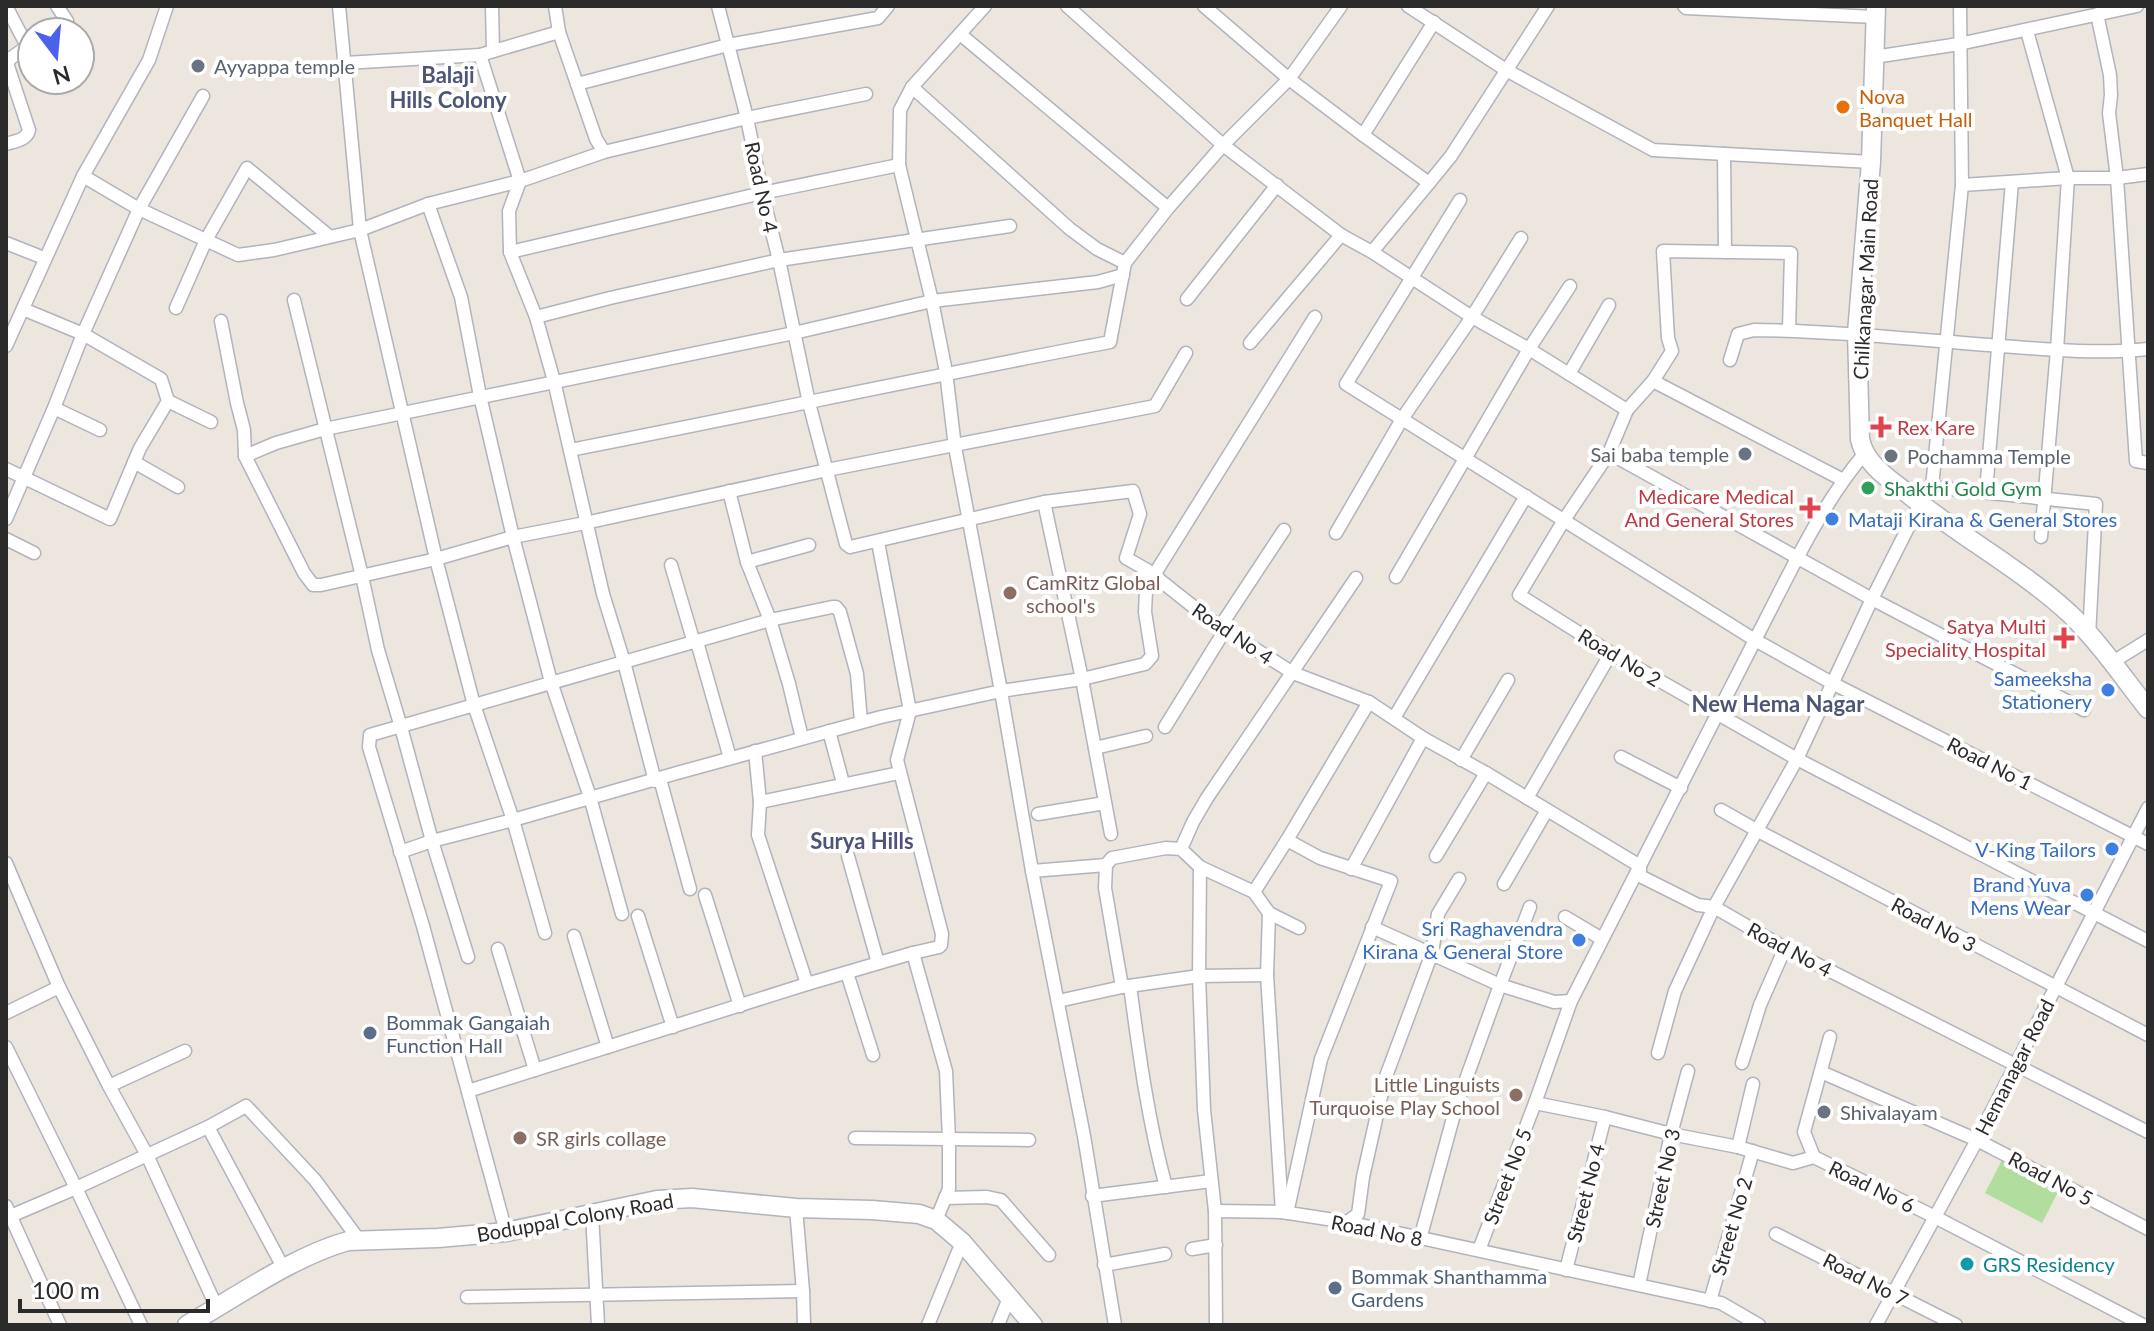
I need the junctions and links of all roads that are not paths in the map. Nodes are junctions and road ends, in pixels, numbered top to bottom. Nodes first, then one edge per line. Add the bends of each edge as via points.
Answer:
1 (167, 6) edge
2 (339, 6) edge
3 (492, 6) edge
4 (555, 6) edge
5 (718, 6) edge
6 (888, 6) edge
7 (985, 6) edge
8 (1067, 6) edge
9 (1204, 6) edge
10 (1341, 6) edge
11 (1408, 6) edge
12 (1548, 6) edge
13 (1684, 6) edge
14 (1960, 6) edge
15 (2137, 6) edge
16 (1876, 12) edge
17 (2097, 14) junction
18 (1434, 22) junction
19 (2027, 31) junction
20 (559, 32) junction
21 (960, 34) junction
22 (1959, 44) junction
23 (728, 45) junction
24 (486, 53) junction
25 (16, 54) edge
26 (1874, 57) junction
27 (345, 63) junction
28 (1506, 70) junction
29 (1289, 79) junction
30 (577, 84) junction
31 (912, 87) junction
32 (16, 90) edge
33 (866, 94) dead end
34 (18, 96) edge
35 (203, 96) dead end
36 (747, 118) junction
37 (1363, 135) junction
38 (6, 144) edge
39 (1223, 145) junction
40 (604, 152) junction
41 (1724, 154) junction
42 (1871, 162) junction
43 (899, 165) junction
44 (2148, 174) edge
45 (83, 176) junction
46 (2068, 178) junction
47 (2117, 178) junction
48 (520, 181) junction
49 (2012, 182) junction
50 (1429, 183) junction
51 (1277, 185) junction
52 (1962, 185) junction
53 (762, 193) junction
54 (1460, 200) dead end
55 (428, 204) junction
56 (1168, 208) junction
57 (139, 209) junction
58 (1010, 226) dead end
59 (360, 230) junction
60 (1341, 235) junction
61 (329, 236) junction
62 (1521, 238) dead end
63 (206, 240) junction
64 (916, 240) junction
65 (6, 243) edge
66 (510, 252) junction
67 (1372, 252) junction
68 (1725, 252) junction
69 (44, 258) junction
70 (779, 260) junction
71 (1124, 269) junction
72 (1412, 278) junction
73 (1570, 286) dead end
74 (1187, 299) dead end
75 (294, 300) dead end
76 (932, 301) junction
77 (1609, 305) dead end
78 (176, 308) dead end
79 (23, 309) junction
80 (536, 317) junction
81 (1315, 317) dead end
82 (1472, 317) junction
83 (221, 321) dead end
84 (1789, 330) junction
85 (794, 333) junction
86 (1857, 333) junction
87 (83, 334) junction
88 (1947, 341) junction
89 (1250, 343) dead end
90 (6, 346) edge
91 (2000, 346) junction
92 (1529, 349) junction
93 (2148, 349) edge
94 (2057, 350) junction
95 (2129, 351) junction
96 (1186, 353) dead end
97 (1730, 360) dead end
98 (946, 372) junction
99 (1569, 374) junction
100 (554, 381) junction
101 (1653, 381) junction
102 (480, 396) junction
103 (168, 401) junction
104 (809, 403) junction
105 (54, 408) junction
106 (1627, 410) junction
107 (402, 413) junction
108 (1402, 419) junction
109 (211, 422) dead end
110 (325, 429) junction
111 (100, 430) dead end
112 (955, 447) junction
113 (570, 450) junction
114 (1609, 453) junction
115 (1864, 454) junction
116 (245, 456) junction
117 (1464, 458) junction
118 (134, 462) junction
119 (2148, 463) edge
120 (6, 469) edge
121 (827, 470) junction
122 (23, 478) junction
123 (1843, 480) junction
124 (178, 487) dead end
125 (1932, 487) junction
126 (729, 491) junction
127 (1986, 492) junction
128 (1526, 496) junction
129 (2043, 498) junction
130 (1044, 502) junction
131 (1920, 504) junction
132 (6, 519) edge
133 (969, 519) junction
134 (1564, 520) junction
135 (585, 523) junction
136 (1284, 530) dead end
137 (1336, 533) dead end
138 (513, 537) junction
139 (2041, 537) dead end
140 (6, 539) edge
141 (878, 542) junction
142 (809, 545) dead end
143 (34, 553) dead end
144 (1798, 558) junction
145 (436, 559) junction
146 (747, 562) junction
147 (671, 565) dead end
148 (1150, 572) junction
149 (362, 576) junction
150 (1396, 577) dead end
151 (1356, 578) dead end
152 (1872, 599) junction
153 (770, 620) junction
154 (1223, 628) junction
155 (2089, 636) junction
156 (1755, 640) junction
157 (2148, 640) edge
158 (695, 643) junction
159 (1611, 653) junction
160 (624, 662) junction
161 (2111, 663) junction
162 (1293, 673) junction
163 (1082, 679) junction
164 (1508, 680) dead end
165 (551, 682) junction
166 (1832, 683) junction
167 (1001, 691) junction
168 (1369, 702) junction
169 (474, 705) junction
170 (2148, 709) edge
171 (2084, 710) dead end
172 (910, 711) junction
173 (1717, 713) junction
174 (1394, 718) junction
175 (861, 722) junction
176 (401, 727) junction
177 (1165, 727) dead end
178 (829, 731) junction
179 (1146, 736) dead end
180 (802, 738) junction
181 (1423, 738) junction
182 (1095, 748) junction
183 (755, 751) junction
184 (1621, 757) dead end
185 (730, 758) junction
186 (1797, 759) junction
187 (1461, 760) junction
188 (899, 773) junction
189 (1486, 773) junction
190 (658, 780) junction
191 (843, 783) junction
192 (1681, 788) junction
193 (590, 797) junction
194 (1527, 798) junction
195 (760, 802) junction
196 (1105, 803) junction
197 (2148, 808) edge
198 (1547, 810) junction
199 (1721, 810) dead end
200 (1038, 814) dead end
201 (513, 820) junction
202 (1758, 831) junction
203 (1111, 834) dead end
204 (2133, 836) junction
205 (1287, 840) junction
206 (432, 841) junction
207 (2148, 844) edge
208 (1181, 849) junction
209 (400, 852) junction
210 (848, 856) dead end
211 (1436, 856) dead end
212 (6, 863) edge
213 (1106, 865) junction
214 (1640, 866) junction
215 (1200, 867) junction
216 (1351, 869) junction
217 (1032, 871) junction
218 (1459, 879) dead end
219 (1504, 884) dead end
220 (690, 889) dead end
221 (1254, 892) junction
222 (705, 895) dead end
223 (1530, 907) dead end
224 (1714, 907) junction
225 (2093, 912) junction
226 (1269, 913) junction
227 (622, 914) dead end
228 (638, 916) dead end
229 (1565, 917) dead end
230 (1372, 927) junction
231 (1299, 928) dead end
232 (545, 933) dead end
233 (574, 936) dead end
234 (1602, 939) junction
235 (2148, 941) edge
236 (1785, 948) junction
237 (498, 949) dead end
238 (913, 953) junction
239 (1432, 953) junction
240 (468, 957) dead end
241 (878, 963) junction
242 (847, 973) junction
243 (1267, 975) junction
244 (1199, 976) junction
245 (807, 984) junction
246 (1500, 985) junction
247 (1126, 986) junction
248 (59, 987) junction
249 (2055, 988) junction
250 (1058, 1001) junction
251 (1571, 1001) junction
252 (740, 1006) junction
253 (6, 1013) edge
254 (673, 1027) junction
255 (2148, 1035) edge
256 (1830, 1037) dead end
257 (6, 1047) edge
258 (608, 1047) junction
259 (185, 1051) dead end
260 (1658, 1053) dead end
261 (873, 1055) dead end
262 (1742, 1063) dead end
263 (2016, 1064) junction
264 (535, 1070) junction
265 (1688, 1071) dead end
266 (1821, 1072) junction
267 (1753, 1084) dead end
268 (109, 1086) junction
269 (468, 1091) junction
270 (1535, 1103) junction
271 (1605, 1117) junction
272 (208, 1127) junction
273 (2148, 1132) edge
274 (1671, 1134) junction
275 (855, 1138) dead end
276 (949, 1140) junction
277 (1029, 1140) dead end
278 (1977, 1140) junction
279 (1738, 1147) junction
280 (1753, 1151) junction
281 (147, 1155) junction
282 (1814, 1157) junction
283 (1211, 1181) junction
284 (1166, 1187) junction
285 (76, 1188) junction
286 (1092, 1196) junction
287 (945, 1198) junction
288 (796, 1208) junction
289 (1215, 1211) junction
290 (8, 1213) edge
291 (592, 1213) junction
292 (1285, 1213) junction
293 (1935, 1217) junction
294 (936, 1220) junction
295 (1347, 1222) junction
296 (2148, 1229) edge
297 (506, 1232) junction
298 (1776, 1234) dead end
299 (1420, 1239) junction
300 (359, 1240) junction
301 (962, 1242) junction
302 (1216, 1245) junction
303 (1192, 1249) dead end
304 (1479, 1250) junction
305 (1165, 1254) dead end
306 (1049, 1255) dead end
307 (1104, 1265) junction
308 (284, 1269) junction
309 (1566, 1270) junction
310 (1639, 1285) junction
311 (803, 1291) junction
312 (1894, 1293) junction
313 (595, 1295) junction
314 (467, 1297) dead end
315 (1009, 1298) junction
316 (1710, 1301) junction
317 (217, 1308) junction
318 (60, 1325) edge
319 (141, 1325) edge
320 (187, 1325) edge
321 (598, 1325) edge
322 (804, 1325) edge
323 (928, 1325) edge
324 (998, 1325) edge
325 (1033, 1325) edge
326 (1115, 1325) edge
327 (1216, 1325) edge
328 (1759, 1325) edge
329 (1876, 1325) edge
330 (1956, 1325) edge
331 (2143, 1325) edge

1 - 45 street via 149,60
2 - 27 street
3 - 24 street
4 - 20 street
5 - 23 street, Road No 4
6 - 23 street via 878,18
7 - 21 street
8 - 39 street
9 - 29 street
10 - 29 street
11 - 18 street
12 - 28 street
13 - 16 street
14 - 22 street
15 - 17 street
16 - 26 street, Chilkanagar Main Road
17 - 19 street
17 - 47 street via 2110,75
18 - 28 street
18 - 37 street
19 - 22 street
19 - 46 street
20 - 24 street
20 - 30 street
21 - 31 street
21 - 56 street
22 - 26 street
22 - 52 street
23 - 30 street
23 - 36 street, Road No 4
24 - 27 street
24 - 48 street
25 - 32 street via 7,63
26 - 42 street, Chilkanagar Main Road
27 - 59 street
28 - 41 street via 1653,150
28 - 50 street
29 - 37 street
29 - 39 street
30 - 40 street
31 - 43 street via 900,110
31 - 71 street via 1070,229
33 - 36 street
34 - 38 street via 29,130 26,137
35 - 57 street
36 - 40 street
36 - 53 street, Road No 4
37 - 50 street
39 - 51 street
39 - 56 street
40 - 48 street
41 - 42 street
41 - 68 street
42 - 86 street, Chilkanagar Main Road
43 - 53 street
43 - 64 street
44 - 47 street
45 - 57 street
45 - 69 street
46 - 47 street
46 - 49 street
46 - 94 street
47 - 95 street
48 - 55 street
48 - 66 street via 509,211
49 - 52 street
49 - 91 street
50 - 67 street
51 - 60 street
51 - 74 street
52 - 88 street
53 - 66 street
53 - 70 street, Road No 4
54 - 72 street
55 - 59 street
55 - 102 street via 461,297
56 - 71 street
57 - 63 street
57 - 87 street
58 - 64 street
59 - 61 street
59 - 107 street
60 - 67 street
60 - 89 street
61 - 63 street via 238,255
61 - 63 street via 247,168
62 - 82 street
63 - 78 street
64 - 70 street
64 - 76 street
65 - 69 street
66 - 80 street
67 - 72 street
68 - 84 street via 1791,253
68 - 101 street, Road No 2 via 1663,251 1672,351
69 - 79 street
70 - 80 street
70 - 85 street, Road No 4
71 - 76 street via 1098,282
71 - 98 street via 1110,342
72 - 82 street
72 - 108 street, Road No 1 via 1346,384
73 - 92 street
75 - 110 street
76 - 85 street
76 - 98 street
77 - 99 street
79 - 87 street
79 - 90 street
80 - 100 street
81 - 148 street
82 - 92 street
82 - 108 street
83 - 116 street
84 - 86 street
84 - 97 street via 1738,334
85 - 100 street
85 - 104 street, Road No 4
86 - 88 street
86 - 115 street, Chilkanagar Main Road
87 - 103 street via 161,379
87 - 105 street
88 - 91 street
88 - 125 street
91 - 94 street
91 - 127 street
92 - 99 street
92 - 117 street
93 - 95 street
94 - 95 street
94 - 129 street
95 - 119 street via 2136,461
96 - 112 street via 1155,406
98 - 104 street
98 - 112 street
99 - 106 street
100 - 102 street
100 - 113 street
101 - 106 street, Road No 2
101 - 123 street
102 - 107 street
102 - 138 street
103 - 109 street
103 - 118 street
104 - 113 street
104 - 121 street, Road No 4
105 - 111 street
105 - 122 street
106 - 114 street, Road No 2
107 - 110 street
107 - 145 street
108 - 117 street, Road No 1
108 - 137 street
110 - 116 street
110 - 149 street
112 - 121 street
112 - 133 street
113 - 135 street
114 - 134 street, Road No 2
114 - 144 street
115 - 123 street, Street No 5
115 - 131 street
116 - 149 street via 313,585
117 - 128 street, Road No 1
117 - 150 street
118 - 122 street via 110,519
118 - 124 street
120 - 122 street
121 - 126 street
121 - 141 street, Road No 4 via 846,544
122 - 132 street
123 - 144 street, Street No 5
125 - 127 street
125 - 131 street
126 - 135 street
126 - 146 street
127 - 129 street
128 - 134 street, Road No 1
128 - 174 street
129 - 139 street
129 - 155 street via 2096,504
130 - 133 street, Road No 4
130 - 148 street, Road No 4 via 1133,491 1140,514 1126,558
130 - 163 street
131 - 152 street
131 - 155 street via 2040,588
133 - 141 street, Road No 4
133 - 167 street
134 - 156 street, Road No 1
134 - 159 street, Road No 2 via 1519,595
135 - 138 street
135 - 160 street
136 - 154 street
138 - 145 street
138 - 165 street
140 - 143 street
141 - 172 street
142 - 146 street
144 - 152 street
144 - 156 street, Street No 5
145 - 149 street
145 - 169 street
146 - 153 street
147 - 158 street
148 - 154 street, Road No 4
148 - 163 street via 1145,612 1152,656 1145,664
149 - 176 street
151 - 162 street
152 - 166 street
152 - 171 street
153 - 158 street
153 - 175 street via 836,607 857,674
153 - 180 street
154 - 162 street, Road No 4
154 - 177 street
155 - 161 street
156 - 166 street, Road No 1
156 - 173 street, Street No 5
157 - 161 street
158 - 160 street
158 - 185 street
159 - 173 street, Road No 2
159 - 194 street
160 - 165 street
160 - 190 street
161 - 170 street
162 - 168 street, Road No 4
162 - 208 street via 1207,798
163 - 167 street
163 - 182 street
164 - 187 street
165 - 169 street
165 - 193 street
166 - 186 street
166 - 204 street, Road No 1
167 - 172 street
167 - 217 street
168 - 174 street, Road No 4
168 - 205 street
169 - 176 street
169 - 201 street
172 - 175 street
172 - 188 street via 897,760
173 - 186 street, Road No 2
173 - 192 street, Street No 5
174 - 181 street, Road No 4
175 - 178 street
176 - 206 street
176 - 209 street via 370,735 369,747
178 - 180 street
178 - 191 street
179 - 182 street
180 - 183 street
181 - 187 street, Road No 4
181 - 216 street
182 - 196 street
183 - 185 street
183 - 195 street
184 - 192 street
185 - 190 street
186 - 202 street
186 - 225 street, Road No 2
187 - 189 street, Road No 4
188 - 191 street
188 - 238 street via 943,940 939,947
189 - 194 street, Road No 4
189 - 211 street
190 - 193 street
190 - 220 street
191 - 195 street
192 - 214 street, Street No 5
193 - 201 street
193 - 227 street
194 - 198 street, Road No 4
195 - 245 street via 758,835
196 - 200 street
196 - 203 street
197 - 204 street, Hemanagar Road
198 - 214 street, Road No 4
198 - 219 street
199 - 202 street, Road No 3
201 - 206 street
201 - 232 street
202 - 224 street
202 - 249 street, Road No 3
204 - 207 street, Road No 1
204 - 225 street, Hemanagar Road
205 - 216 street
205 - 221 street
206 - 209 street
206 - 240 street
208 - 213 street via 1112,858
208 - 215 street
209 - 269 street
210 - 241 street
212 - 248 street
213 - 217 street
213 - 247 street via 1105,888
214 - 224 street, Road No 4 via 1640,876 1698,905
214 - 234 street, Street No 5
215 - 221 street
215 - 244 street
216 - 230 street via 1391,881
217 - 250 street
218 - 239 street via 1438,914
221 - 226 street
222 - 252 street
223 - 246 street
224 - 236 street, Road No 4
224 - 260 street via 1675,991
225 - 235 street, Road No 2
225 - 249 street, Hemanagar Road
226 - 231 street
226 - 243 street
228 - 254 street
229 - 234 street
230 - 239 street
230 - 292 street via 1321,1059
233 - 258 street
234 - 251 street, Street No 5
236 - 262 street
236 - 263 street, Road No 4
237 - 264 street
238 - 241 street
238 - 276 street via 946,1071
239 - 246 street
239 - 295 street via 1385,1079 1358,1214
241 - 242 street
242 - 245 street
242 - 261 street
243 - 244 street
243 - 292 street
244 - 247 street
244 - 283 street
245 - 252 street
246 - 251 street via 1554,1002
246 - 299 street via 1456,1107
247 - 250 street
247 - 284 street
248 - 253 street
248 - 268 street
249 - 255 street, Road No 3
249 - 263 street, Hemanagar Road
250 - 286 street
251 - 270 street, Street No 5
252 - 254 street
254 - 258 street
256 - 266 street
257 - 285 street
258 - 264 street
259 - 268 street
263 - 273 street, Road No 4
263 - 278 street, Hemanagar Road
264 - 269 street
265 - 274 street, Street No 3
266 - 278 street, Road No 5
266 - 282 street via 1804,1132
267 - 279 street, Street No 2
268 - 281 street
269 - 297 street
270 - 271 street, Road No 6
270 - 304 street, Street No 5
271 - 274 street, Road No 6
271 - 309 street, Street No 4
272 - 281 street
272 - 300 street via 246,1106 315,1180
272 - 308 street
274 - 279 street, Road No 6
274 - 310 street, Street No 3
275 - 276 street
276 - 277 street
276 - 287 street
278 - 293 street, Hemanagar Road
278 - 296 street, Road No 5
279 - 280 street, Road No 6
280 - 282 street, Road No 6 via 1793,1163
280 - 316 street, Street No 2
281 - 285 street
281 - 317 street
282 - 293 street, Road No 6
283 - 284 street
283 - 289 street
284 - 286 street
285 - 290 street
285 - 319 street
286 - 307 street
287 - 294 street
287 - 306 street via 1001,1200
288 - 291 street, Boduppal Colony Road via 692,1198
288 - 294 street, Boduppal Colony Road via 919,1214
288 - 311 street
289 - 292 street, Road No 8
289 - 302 street
290 - 318 street
291 - 297 street, Boduppal Colony Road
291 - 313 street
292 - 295 street, Road No 8
293 - 312 street, Hemanagar Road
293 - 331 street, Road No 6
294 - 301 street, Boduppal Colony Road
295 - 299 street, Road No 8
297 - 300 street, Boduppal Colony Road
298 - 312 street, Road No 7
299 - 304 street, Road No 8
300 - 308 street, Boduppal Colony Road via 336,1244
301 - 315 street, Boduppal Colony Road
301 - 323 street
302 - 303 street
302 - 327 street
304 - 309 street, Road No 8
305 - 307 street
307 - 326 street
308 - 317 street, Boduppal Colony Road
309 - 310 street, Road No 8
310 - 316 street, Road No 8
311 - 313 street
311 - 322 street
312 - 329 street, Hemanagar Road
312 - 330 street, Road No 7
313 - 314 street
313 - 321 street
315 - 324 street
315 - 325 street, Boduppal Colony Road
316 - 328 street, Road No 8
317 - 320 street, Boduppal Colony Road

